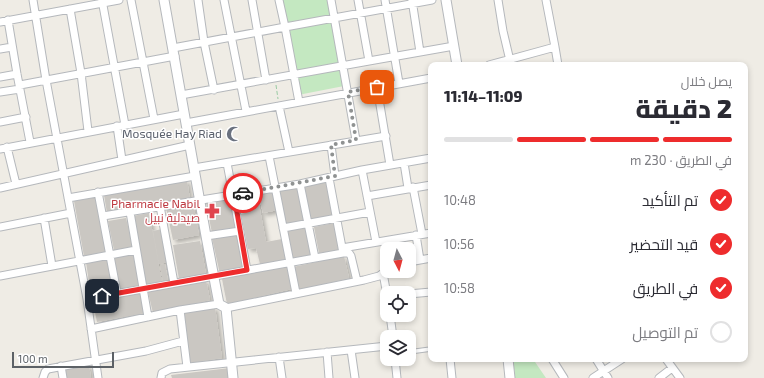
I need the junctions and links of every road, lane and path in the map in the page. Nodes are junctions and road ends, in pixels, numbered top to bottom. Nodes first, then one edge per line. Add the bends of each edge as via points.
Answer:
1 (33, 0) edge
2 (119, 0) edge
3 (131, 0) edge
4 (164, 0) edge
5 (198, 0) edge
6 (224, 0) edge
7 (252, 0) edge
8 (279, 0) edge
9 (331, 0) edge
10 (358, 0) edge
11 (432, 0) edge
12 (446, 0) edge
13 (498, 0) edge
14 (546, 0) edge
15 (102, 2) edge
16 (412, 2) edge
17 (386, 4) edge
18 (70, 9) junction
19 (360, 12) junction
20 (36, 16) junction
21 (334, 17) junction
22 (8, 20) junction
23 (0, 22) edge
24 (285, 27) junction
25 (258, 32) junction
26 (230, 37) junction
27 (204, 42) junction
28 (454, 46) junction
29 (12, 47) junction
30 (555, 47) junction
31 (0, 49) edge
32 (174, 52) junction
33 (420, 52) junction
34 (395, 56) junction
35 (369, 61) junction
36 (457, 62) edge
37 (510, 62) edge
38 (558, 62) edge
39 (143, 63) junction
40 (343, 65) junction
41 (115, 67) junction
42 (16, 74) junction
43 (80, 74) junction
44 (294, 74) junction
45 (0, 77) edge
46 (428, 78) edge
47 (275, 79) junction
48 (46, 80) junction
49 (266, 80) junction
50 (400, 83) junction
51 (241, 85) junction
52 (20, 87) junction
53 (377, 87) junction
54 (214, 90) junction
55 (0, 92) edge
56 (348, 92) junction
57 (181, 95) junction
58 (299, 102) junction
59 (280, 106) junction
60 (246, 112) junction
61 (26, 117) junction
62 (185, 118) junction
63 (154, 119) junction
64 (0, 122) edge
65 (121, 126) junction
66 (88, 131) junction
67 (386, 136) junction
68 (57, 137) junction
69 (356, 140) junction
70 (30, 142) junction
71 (331, 145) junction
72 (190, 146) junction
73 (4, 148) edge
74 (289, 152) junction
75 (269, 156) junction
76 (428, 159) edge
77 (122, 160) junction
78 (227, 163) junction
79 (404, 163) junction
80 (390, 165) junction
81 (362, 170) junction
82 (195, 172) junction
83 (63, 174) junction
84 (332, 177) junction
85 (16, 184) junction
86 (300, 184) junction
87 (428, 185) edge
88 (0, 188) edge
89 (275, 188) junction
90 (410, 188) junction
91 (98, 192) junction
92 (234, 195) junction
93 (367, 196) junction
94 (68, 198) junction
95 (199, 200) junction
96 (160, 206) junction
97 (130, 212) junction
98 (370, 212) junction
99 (71, 213) junction
100 (103, 216) junction
101 (44, 218) junction
102 (337, 219) junction
103 (308, 223) junction
104 (0, 226) edge
105 (283, 228) junction
106 (240, 230) junction
107 (428, 233) edge
108 (419, 235) junction
109 (206, 236) junction
110 (376, 242) junction
111 (136, 250) junction
112 (343, 251) junction
113 (111, 255) junction
114 (315, 258) junction
115 (428, 259) edge
116 (80, 260) junction
117 (420, 260) junction
118 (416, 261) edge
119 (290, 263) junction
120 (52, 266) junction
121 (247, 270) junction
122 (380, 274) edge
123 (0, 276) edge
124 (214, 277) junction
125 (357, 281) junction
126 (174, 283) junction
127 (143, 289) junction
128 (428, 292) edge
129 (117, 293) junction
130 (296, 293) junction
131 (416, 293) edge
132 (87, 299) junction
133 (222, 306) junction
134 (180, 310) junction
135 (148, 317) junction
136 (91, 329) junction
137 (183, 341) junction
138 (380, 347) edge
139 (428, 349) edge
140 (351, 350) junction
141 (416, 351) edge
142 (327, 352) junction
143 (279, 357) junction
144 (95, 360) junction
145 (232, 362) junction
146 (450, 362) edge
147 (508, 362) edge
148 (554, 362) edge
149 (598, 362) edge
150 (618, 362) edge
151 (668, 362) edge
152 (61, 366) junction
153 (396, 366) edge
154 (187, 367) junction
155 (672, 368) junction
156 (604, 371) junction
157 (43, 378) edge
158 (63, 378) edge
159 (98, 378) edge
160 (161, 378) edge
161 (233, 378) edge
162 (282, 378) edge
163 (329, 378) edge
164 (355, 378) edge
165 (397, 378) edge
166 (452, 378) edge
167 (510, 378) edge
168 (564, 378) edge
169 (593, 378) edge
170 (608, 378) edge
171 (659, 378) edge
172 (680, 378) edge

1 - 20 street
2 - 15 street
3 - 39 street
4 - 32 street
5 - 27 street
6 - 26 street
7 - 25 street
8 - 24 street
9 - 21 street
10 - 19 street
11 - 16 street
12 - 28 street
13 - 37 street
14 - 30 street
15 - 18 street
15 - 41 street
16 - 17 street
16 - 33 street
17 - 19 street
17 - 34 street
18 - 20 street
18 - 43 street
19 - 21 street
19 - 35 street
20 - 22 street
20 - 48 street
21 - 24 street
21 - 40 street
22 - 23 street
22 - 29 street
24 - 25 street
24 - 44 street
25 - 26 street
25 - 49 street
26 - 27 street
26 - 51 street
27 - 32 street
27 - 54 street
28 - 33 street
28 - 36 street
29 - 31 street
29 - 42 street
30 - 37 street
30 - 38 street
32 - 39 street
32 - 57 street
33 - 34 street
34 - 35 street
34 - 50 street
35 - 40 street
39 - 41 street
39 - 63 street
40 - 44 street
40 - 56 street
41 - 43 street
41 - 65 street
42 - 45 street
42 - 52 street
43 - 48 street
43 - 66 street
44 - 47 street
44 - 58 street
46 - 50 street
47 - 49 street
47 - 59 path
48 - 52 street
48 - 68 street
49 - 51 street
50 - 53 street
51 - 54 street
51 - 60 street
52 - 55 street
52 - 61 street
53 - 56 street
53 - 67 street
54 - 57 street
56 - 58 street
56 - 69 street
57 - 62 street
58 - 59 street
59 - 60 street
59 - 74 street
60 - 62 street
61 - 64 street
61 - 70 street
62 - 63 street
62 - 72 street
63 - 65 street
65 - 66 street
65 - 77 street
66 - 68 street
67 - 69 street
67 - 80 street
68 - 70 street
68 - 83 street
69 - 71 street
70 - 73 street
71 - 74 street
71 - 84 street
72 - 77 street
72 - 82 street
73 - 85 street
74 - 75 street
75 - 78 street
75 - 89 street
76 - 79 street
77 - 83 street
78 - 82 street
78 - 92 street
79 - 80 street
79 - 90 street
80 - 81 street
81 - 84 street
81 - 93 street
82 - 91 street
82 - 95 street
83 - 85 street
83 - 94 street
84 - 86 street
84 - 102 street
85 - 88 street
86 - 89 street
86 - 103 street
87 - 90 street
89 - 92 street
89 - 105 street
90 - 93 street
90 - 108 street
91 - 94 street
91 - 100 street
92 - 95 street
92 - 106 street
93 - 98 street
94 - 99 street
95 - 96 street
95 - 109 street
96 - 97 street
96 - 126 street
97 - 100 street
97 - 111 street
98 - 102 street
98 - 110 street
99 - 101 street
99 - 116 street
100 - 113 street
101 - 104 street
101 - 120 street
102 - 103 street
102 - 112 street
103 - 105 street
103 - 114 street
105 - 119 street
106 - 109 street
106 - 121 street
107 - 108 street
108 - 110 street
108 - 117 street
109 - 124 street
110 - 112 street
111 - 113 street
111 - 127 street
112 - 114 street
112 - 125 street via 351,256
113 - 116 street
113 - 129 street
114 - 119 street
115 - 117 street
116 - 120 street
116 - 132 street
117 - 118 street
119 - 121 street
119 - 130 street
120 - 123 street
121 - 124 street
122 - 125 street
124 - 126 street
124 - 133 street
125 - 130 street
126 - 127 street
127 - 129 street
127 - 135 street
128 - 131 street
129 - 132 street
130 - 133 street
132 - 136 street
133 - 134 street
133 - 145 street
134 - 135 street
134 - 137 street
135 - 136 street
136 - 144 street
137 - 144 street
137 - 154 street
138 - 140 street
139 - 141 lane
140 - 142 street
140 - 164 street
142 - 143 street
142 - 163 street
143 - 145 street
143 - 162 street
144 - 152 street
144 - 159 street
145 - 154 street
145 - 161 street
146 - 166 street
147 - 167 street
148 - 168 street
149 - 156 street
150 - 156 street
151 - 155 street
152 - 157 street via 48,370
152 - 158 street
153 - 165 street
154 - 160 street via 166,370
155 - 171 street
155 - 172 street
156 - 169 street
156 - 170 street

